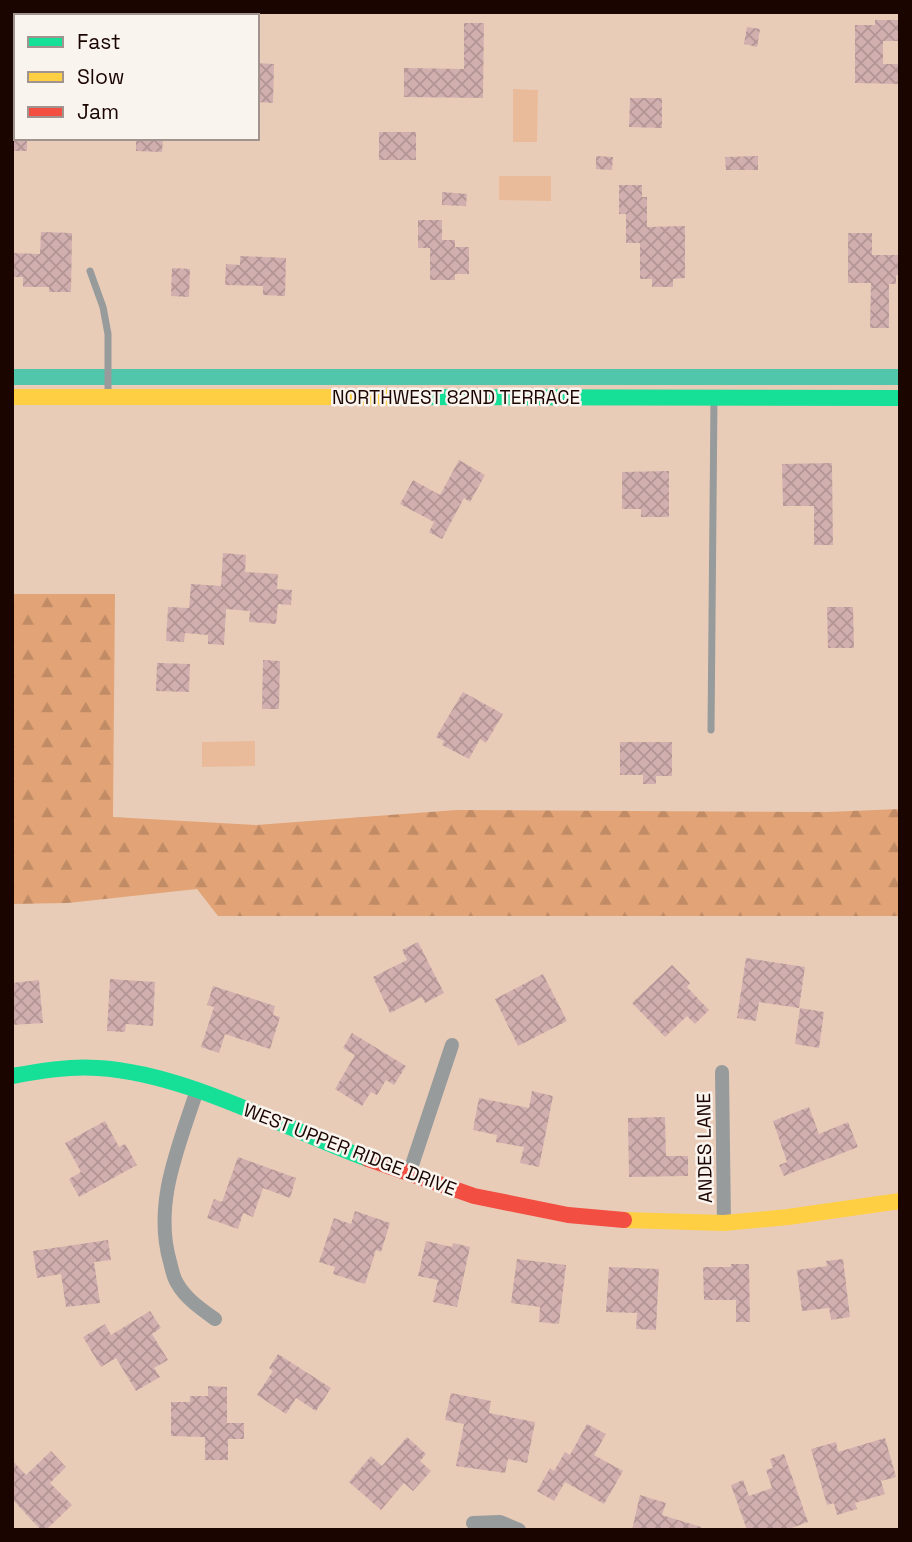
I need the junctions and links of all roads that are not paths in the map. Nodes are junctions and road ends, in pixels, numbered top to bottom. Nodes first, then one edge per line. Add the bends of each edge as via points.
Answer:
1 (90, 271) dead end
2 (12, 397) edge
3 (108, 397) junction
4 (714, 398) junction
5 (900, 398) edge
6 (711, 730) dead end
7 (452, 1045) dead end
8 (722, 1072) dead end
9 (12, 1076) edge
10 (197, 1090) junction
11 (409, 1174) junction
12 (900, 1201) edge
13 (724, 1223) junction
14 (215, 1319) dead end
15 (473, 1523) dead end
16 (519, 1530) edge

1 - 3 lane via 108,334
2 - 3 street, NORTHWEST 82ND TERRACE
3 - 4 street, NORTHWEST 82ND TERRACE
4 - 5 street, NORTHWEST 82ND TERRACE
4 - 6 lane
7 - 11 street
8 - 13 street, ANDES LANE
9 - 10 street, WEST UPPER RIDGE DRIVE via 99,1068
10 - 11 street, WEST UPPER RIDGE DRIVE
10 - 14 street via 169,1178 164,1217 167,1253 176,1282
11 - 13 street, WEST UPPER RIDGE DRIVE via 474,1196 568,1215
12 - 13 street, WEST UPPER RIDGE DRIVE
15 - 16 street via 500,1522

